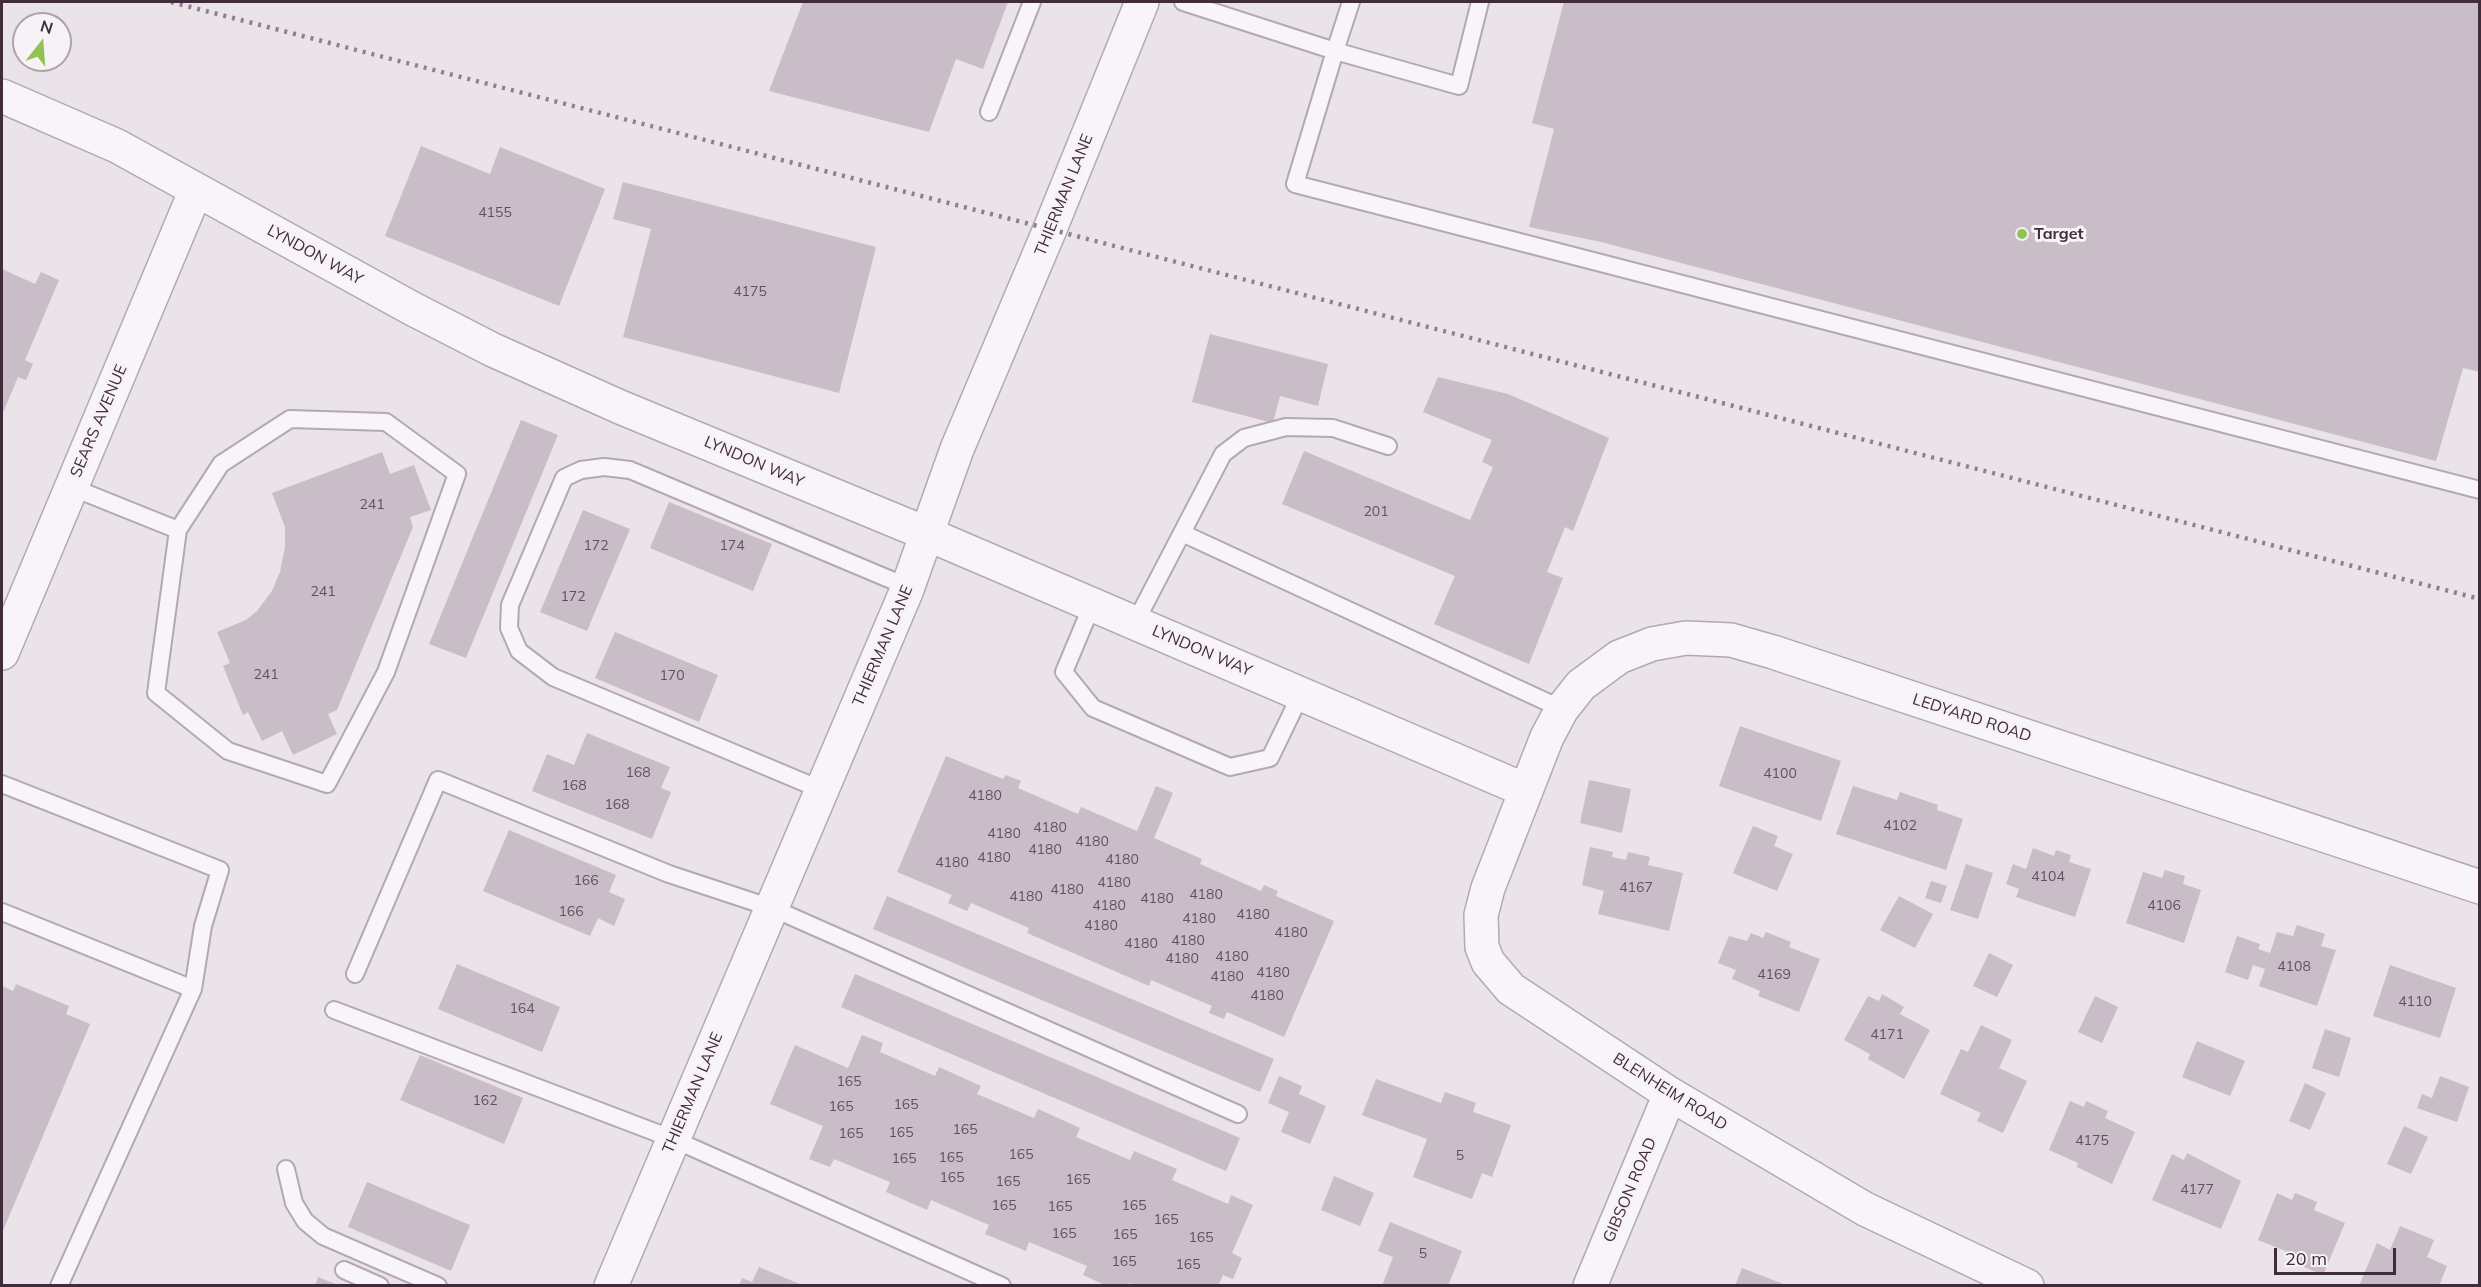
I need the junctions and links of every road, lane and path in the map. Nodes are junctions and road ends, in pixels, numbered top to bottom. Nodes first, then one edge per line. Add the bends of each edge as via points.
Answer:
1 (1032, 2) edge
2 (1142, 2) edge
3 (1183, 2) edge
4 (1351, 2) edge
5 (1480, 2) edge
6 (1335, 51) junction
7 (2, 96) edge
8 (989, 112) dead end
9 (196, 190) junction
10 (1388, 446) dead end
11 (71, 487) junction
12 (2480, 490) edge
13 (178, 530) junction
14 (925, 533) junction
15 (1182, 533) junction
16 (908, 587) junction
17 (1092, 605) junction
18 (1135, 623) junction
19 (2, 653) edge
20 (1301, 694) junction
21 (1562, 709) junction
22 (2, 784) edge
23 (822, 790) junction
24 (1525, 790) junction
25 (2480, 887) edge
26 (772, 908) junction
27 (2, 912) edge
28 (355, 975) dead end
29 (193, 989) junction
30 (334, 1010) dead end
31 (1670, 1094) junction
32 (1238, 1114) dead end
33 (673, 1138) junction
34 (286, 1169) dead end
35 (344, 1270) dead end
36 (59, 1286) edge
37 (380, 1286) edge
38 (438, 1286) edge
39 (611, 1286) edge
40 (1002, 1286) edge
41 (1590, 1286) edge
42 (2027, 1286) edge

1 - 8 lane
2 - 14 street, THIERMAN LANE
3 - 6 lane
4 - 6 lane
5 - 6 lane via 1459,86
6 - 12 lane via 1295,184
7 - 9 street, LYNDON WAY via 117,146
9 - 11 street, SEARS AVENUE
9 - 14 street, LYNDON WAY via 492,350
10 - 15 lane via 1334,428 1286,427 1245,438 1223,454
11 - 13 lane
11 - 19 street, SEARS AVENUE
13 - 13 lane via 156,693 228,751 327,784 386,672 457,474 386,422 290,419 221,464
14 - 16 street, THIERMAN LANE
14 - 17 street, LYNDON WAY
15 - 18 lane
15 - 21 lane
16 - 23 street, THIERMAN LANE
16 - 23 lane via 630,470 604,467 580,470 564,478 532,552 510,605 509,628 519,651 554,677
17 - 18 street, LYNDON WAY
17 - 20 lane via 1064,672 1093,708 1230,767 1269,758
18 - 20 street, LYNDON WAY
20 - 24 street, LYNDON WAY
21 - 24 street, LEDYARD ROAD via 1546,736
21 - 25 street, LEDYARD ROAD via 1581,685 1619,657 1652,644 1686,638 1731,640
22 - 29 lane via 220,870 203,926
23 - 26 street, THIERMAN LANE
24 - 31 street, BLENHEIM ROAD via 1481,915 1482,947 1488,962 1511,989
26 - 28 lane via 669,874 438,780
26 - 32 lane
26 - 33 street, THIERMAN LANE
27 - 29 lane
29 - 36 lane
30 - 33 lane
31 - 41 street, GIBSON ROAD
31 - 42 street, BLENHEIM ROAD via 1865,1209
33 - 39 street, THIERMAN LANE
33 - 40 lane
34 - 38 lane via 294,1203 305,1221 323,1236
35 - 37 lane

